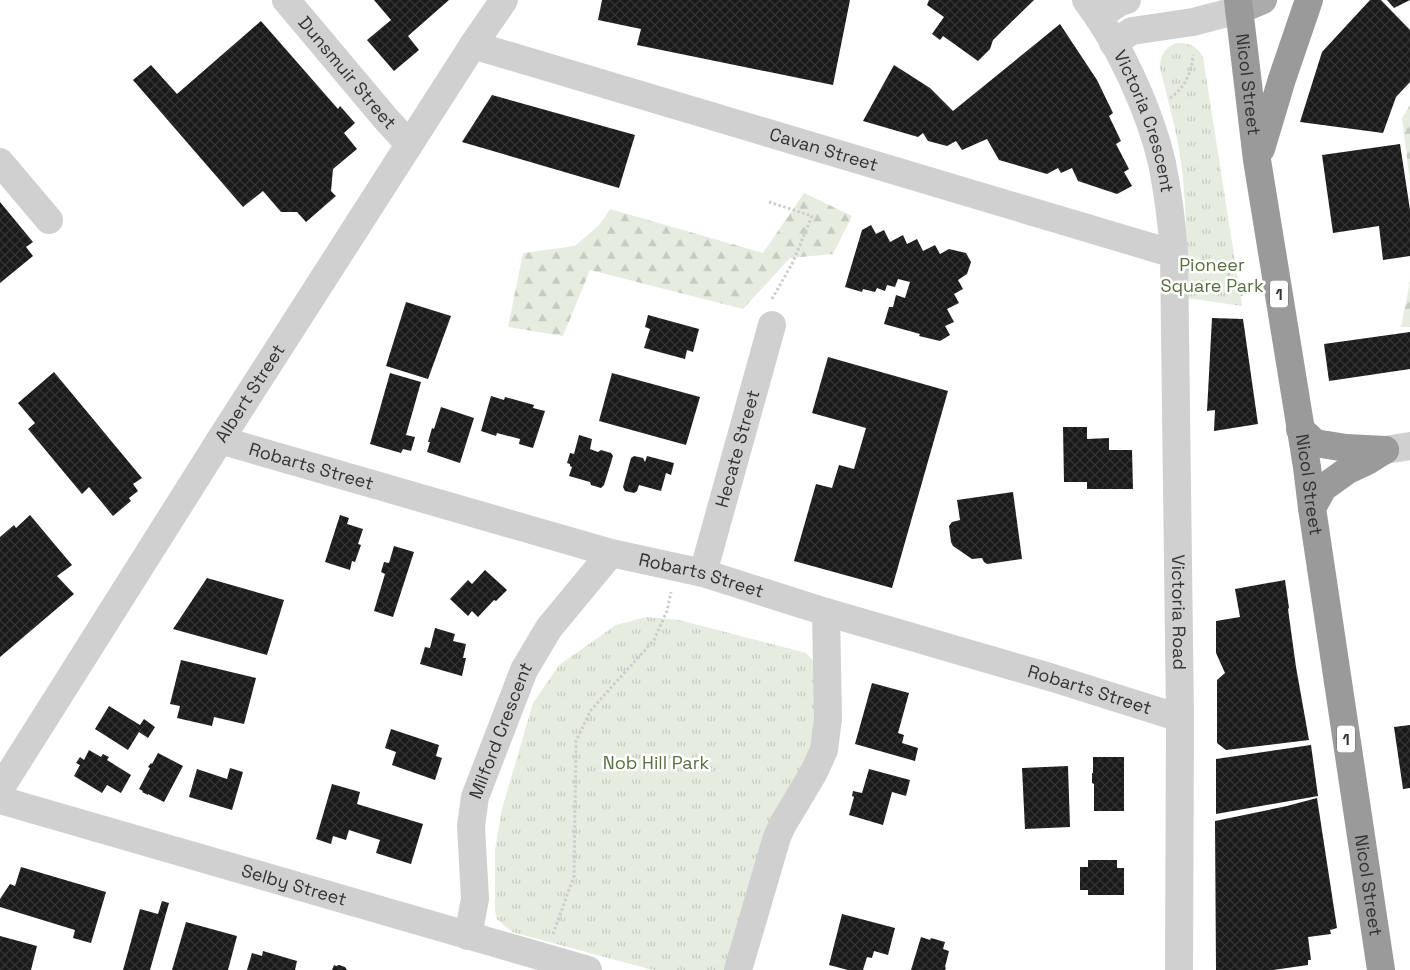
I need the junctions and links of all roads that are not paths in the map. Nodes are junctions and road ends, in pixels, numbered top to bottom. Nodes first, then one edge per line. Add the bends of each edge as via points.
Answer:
1 (286, 0) edge
2 (504, 0) edge
3 (1127, 0) edge
4 (1309, 0) edge
5 (1247, 3) edge
6 (1092, 8) edge
7 (1113, 43) junction
8 (473, 45) junction
9 (409, 144) junction
10 (1257, 160) junction
11 (0, 162) edge
12 (49, 220) dead end
13 (1184, 256) junction
14 (771, 313) road end
15 (1300, 429) junction
16 (220, 440) junction
17 (1397, 448) edge
18 (1312, 508) junction
19 (611, 553) junction
20 (703, 573) junction
21 (826, 612) junction
22 (1180, 718) junction
23 (0, 789) edge
24 (0, 800) edge
25 (468, 936) junction
26 (585, 970) edge
27 (738, 970) edge
28 (1179, 970) edge
29 (1381, 970) edge

1 - 9 street, Dunsmuir Street
2 - 8 street, Albert Street
3 - 6 street
4 - 10 highway
5 - 7 street via 1192,22 1132,32
5 - 10 highway, Nicol Street / 1
6 - 7 street, Victoria Crescent
7 - 13 street, Victoria Crescent via 1151,124 1170,211
8 - 9 street, Albert Street
8 - 13 street, Cavan Street
9 - 16 street, Albert Street
10 - 15 highway, Nicol Street / 1
11 - 12 street
13 - 22 street, Victoria Road
14 - 20 street, Hecate Street
15 - 17 highway via 1315,443 1346,448
15 - 18 highway, Nicol Street / 1
16 - 19 street, Robarts Street
16 - 23 street, Albert Street
17 - 18 highway via 1348,470 1322,488
18 - 29 highway, Nicol Street / 1
19 - 20 street, Robarts Street
19 - 25 street, Milford Crescent via 550,628 524,670 475,797 471,826 475,899
20 - 21 street, Robarts Street
21 - 22 street, Robarts Street
21 - 27 street via 828,719 824,750 777,837
22 - 28 street, Victoria Road
24 - 25 street, Selby Street
25 - 26 street, Selby Street

